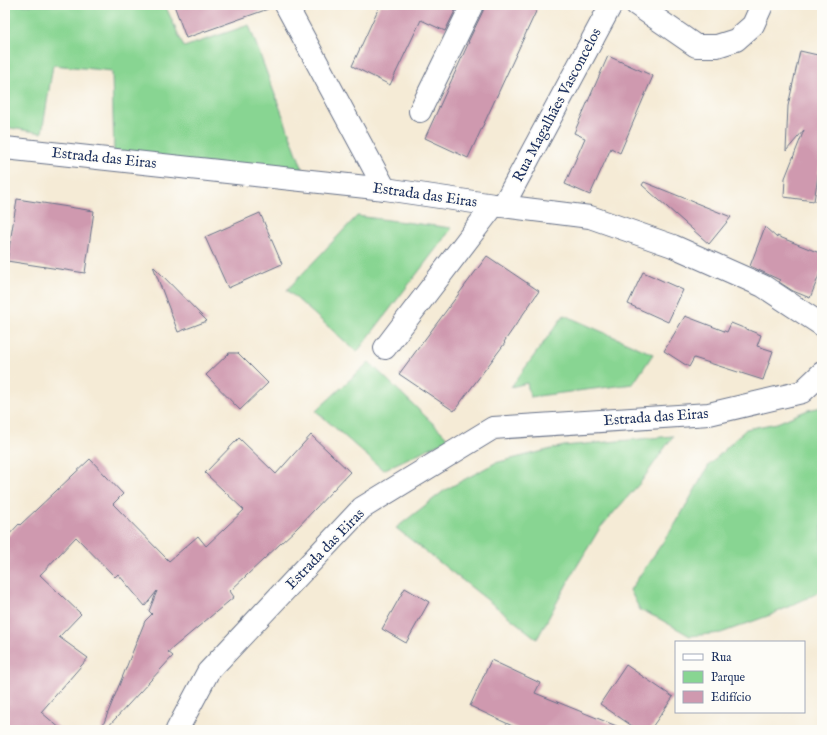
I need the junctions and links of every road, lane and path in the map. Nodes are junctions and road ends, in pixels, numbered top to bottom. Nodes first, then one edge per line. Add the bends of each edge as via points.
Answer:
1 (286, 5) edge
2 (472, 5) edge
3 (611, 5) edge
4 (637, 5) edge
5 (762, 5) edge
6 (420, 111) dead end
7 (5, 148) edge
8 (385, 189) junction
9 (498, 205) junction
10 (822, 325) edge
11 (385, 348) dead end
12 (822, 373) edge
13 (177, 730) edge

1 - 8 street
2 - 6 street
3 - 9 street, Rua Magalhães Vasconcelos
4 - 5 street via 696,46 717,46 736,40 754,25
7 - 8 street, Estrada das Eiras
8 - 9 street, Estrada das Eiras
9 - 10 street, Estrada das Eiras via 590,217 673,246 764,286
9 - 11 street, Rua Magalhães Vasconcelos
12 - 13 street, Estrada das Eiras via 802,392 709,414 493,428 362,508 208,672

